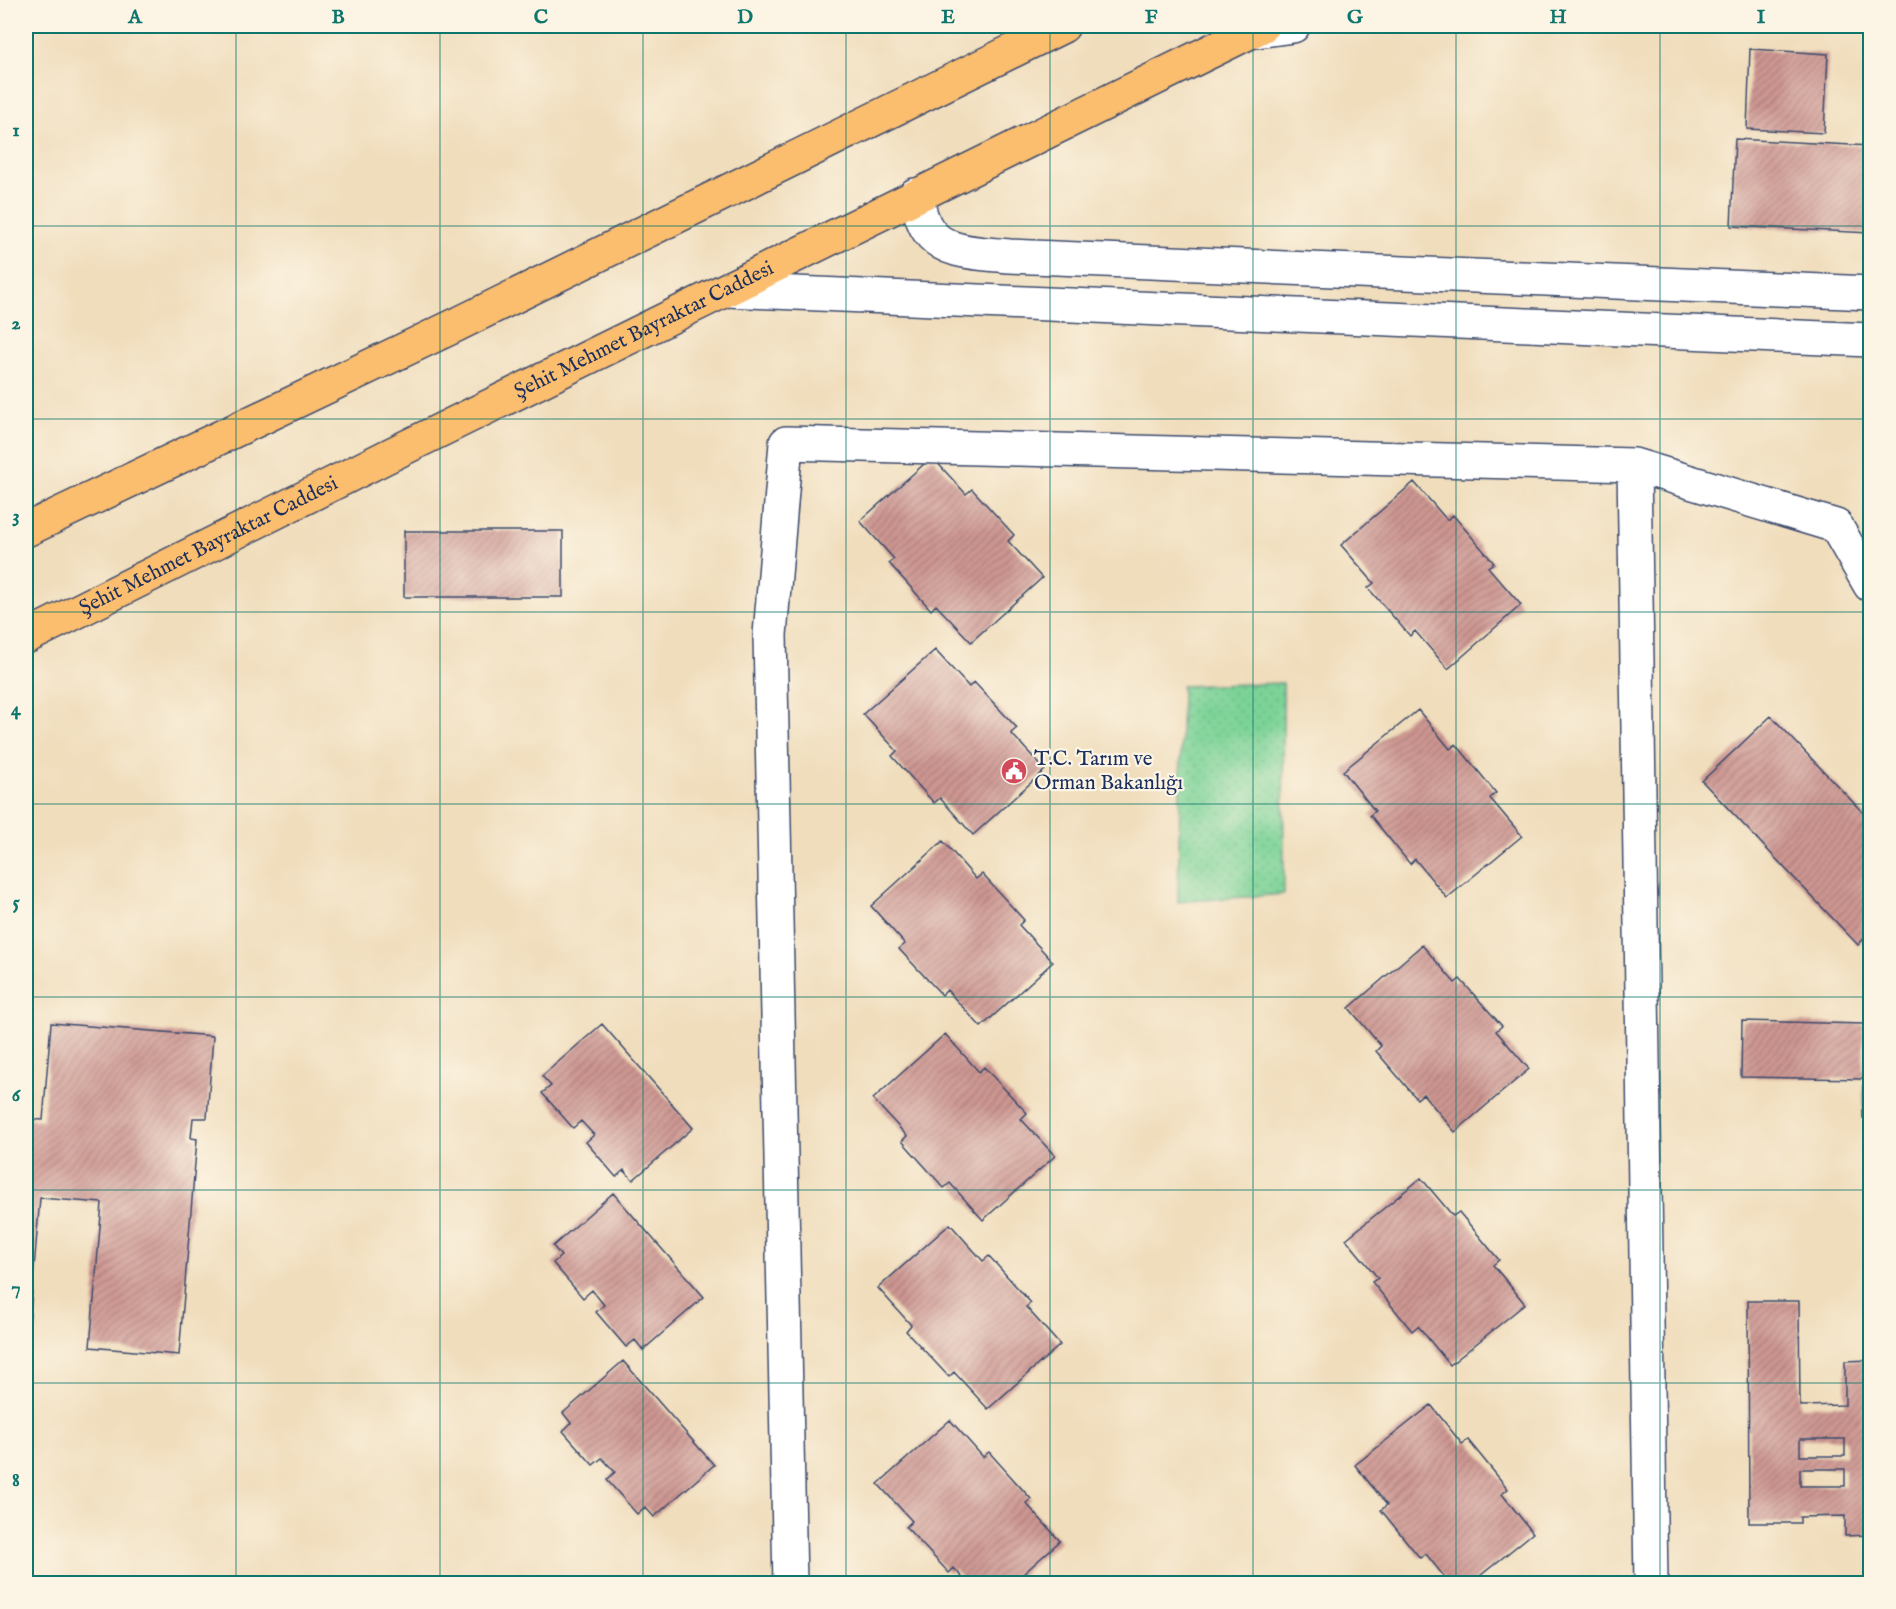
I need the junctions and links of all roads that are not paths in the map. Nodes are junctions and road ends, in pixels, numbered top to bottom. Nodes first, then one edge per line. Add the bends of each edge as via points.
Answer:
1 (1063, 26) edge
2 (1293, 26) edge
3 (1256, 29) edge
4 (915, 195) junction
5 (727, 290) junction
6 (1870, 293) edge
7 (1870, 340) edge
8 (1634, 465) junction
9 (26, 530) edge
10 (1870, 585) edge
11 (26, 637) edge
12 (790, 1584) edge
13 (1651, 1584) edge

1 - 9 main road via 463,322
2 - 3 street
3 - 4 main road, Şehit Mehmet Bayraktar Caddesi
4 - 5 main road, Şehit Mehmet Bayraktar Caddesi
4 - 6 street via 927,230 940,244 1009,256
5 - 7 street
5 - 11 main road, Şehit Mehmet Bayraktar Caddesi
8 - 10 street via 1836,526
8 - 12 street via 786,443 770,635
8 - 13 street

